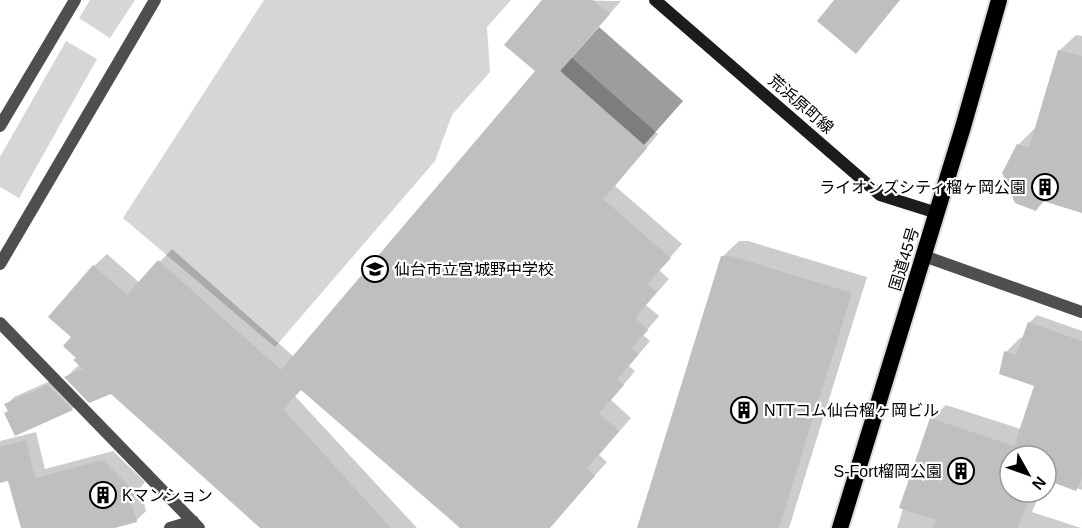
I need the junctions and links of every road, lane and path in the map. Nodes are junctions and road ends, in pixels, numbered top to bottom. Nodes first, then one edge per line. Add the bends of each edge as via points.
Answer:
1 (75, 0) edge
2 (155, 0) edge
3 (655, 0) edge
4 (999, 0) edge
5 (0, 126) edge
6 (937, 213) junction
7 (924, 256) junction
8 (0, 264) edge
9 (1082, 312) edge
10 (0, 323) edge
11 (196, 525) edge
12 (170, 528) edge
13 (840, 528) edge

1 - 5 street
2 - 8 street
3 - 6 main road, 荒浜原町線 via 880,195
4 - 6 highway, 国道45号
6 - 7 highway, 国道45号
7 - 9 street
7 - 13 highway, 国道45号
10 - 11 street
11 - 12 street

